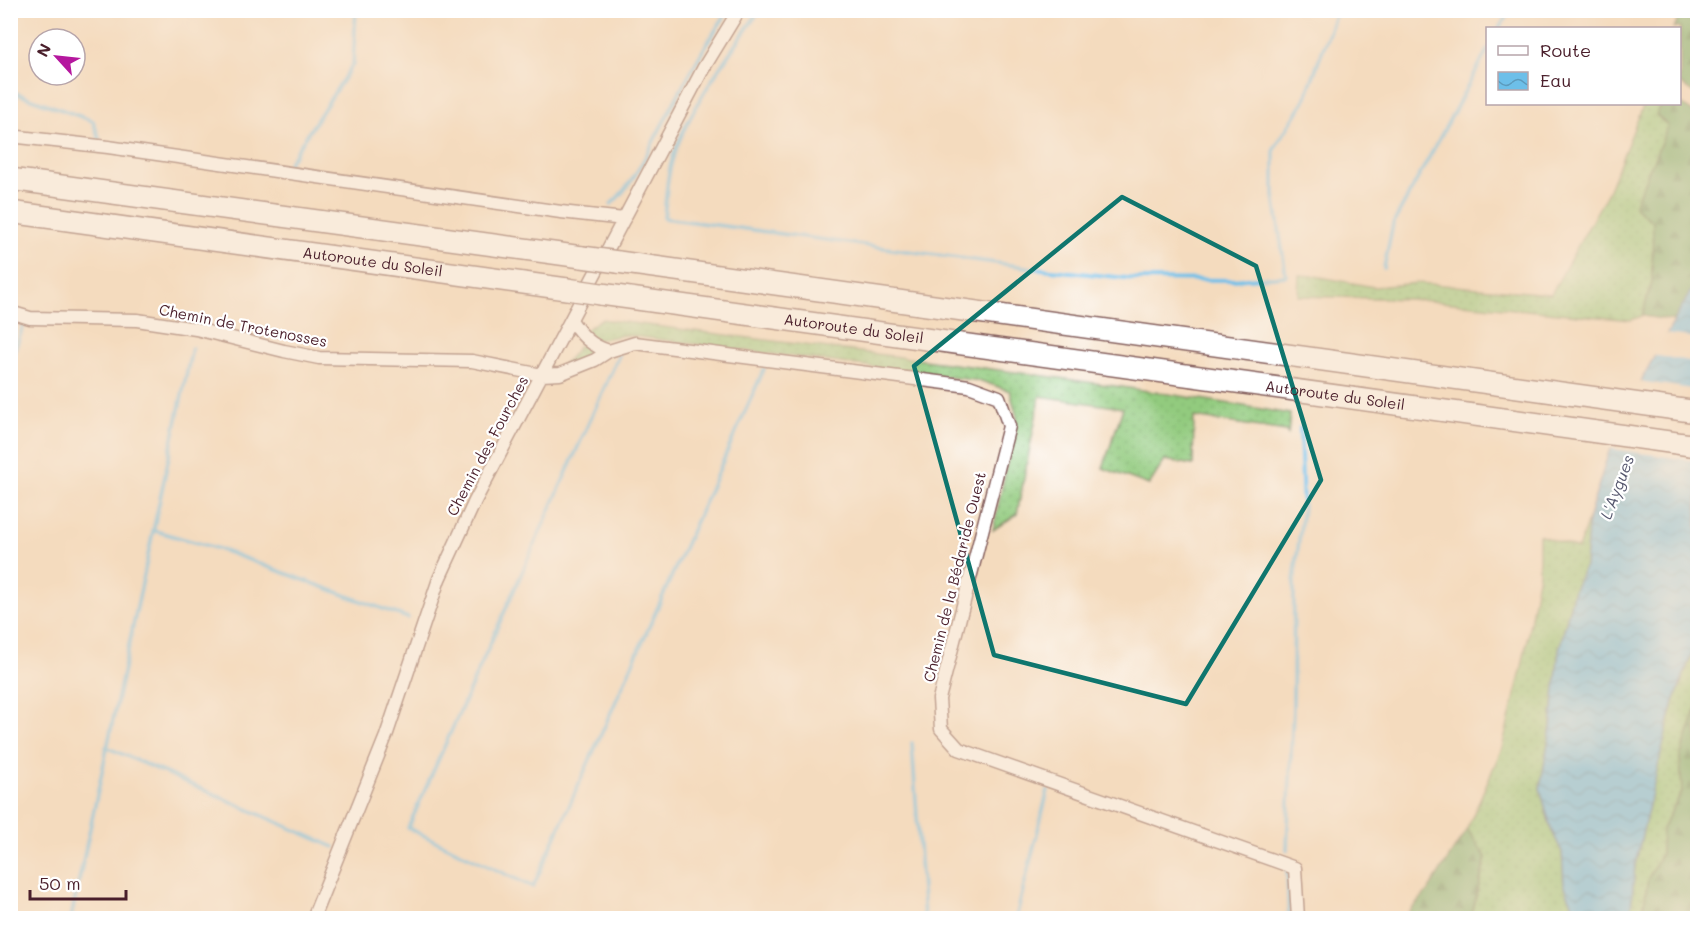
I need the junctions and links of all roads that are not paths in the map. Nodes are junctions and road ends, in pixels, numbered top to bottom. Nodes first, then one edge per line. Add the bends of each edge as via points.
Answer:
1 (739, 10) edge
2 (10, 136) edge
3 (10, 179) edge
4 (10, 212) edge
5 (624, 219) junction
6 (10, 312) edge
7 (571, 320) junction
8 (609, 351) junction
9 (542, 375) junction
10 (1698, 412) edge
11 (1698, 446) edge
12 (313, 918) edge
13 (1298, 918) edge

1 - 5 street, Chemin des Fourches via 703,69
2 - 5 street
3 - 10 highway, bridge
4 - 11 highway, Autoroute du Soleil, bridge
5 - 7 street, Chemin des Fourches
6 - 9 street, Chemin de Trotenosses via 30,318 137,320 319,358 472,360
7 - 8 street via 583,337 597,348
7 - 9 street, Chemin des Fourches
8 - 9 street, Chemin de la Bédaride Ouest via 560,374
8 - 13 street, Chemin de la Bédaride Ouest via 635,343 969,386 999,397 1009,426 939,699 941,729 958,749 1295,868
9 - 12 street, Chemin des Fourches via 475,501 439,579 386,736

